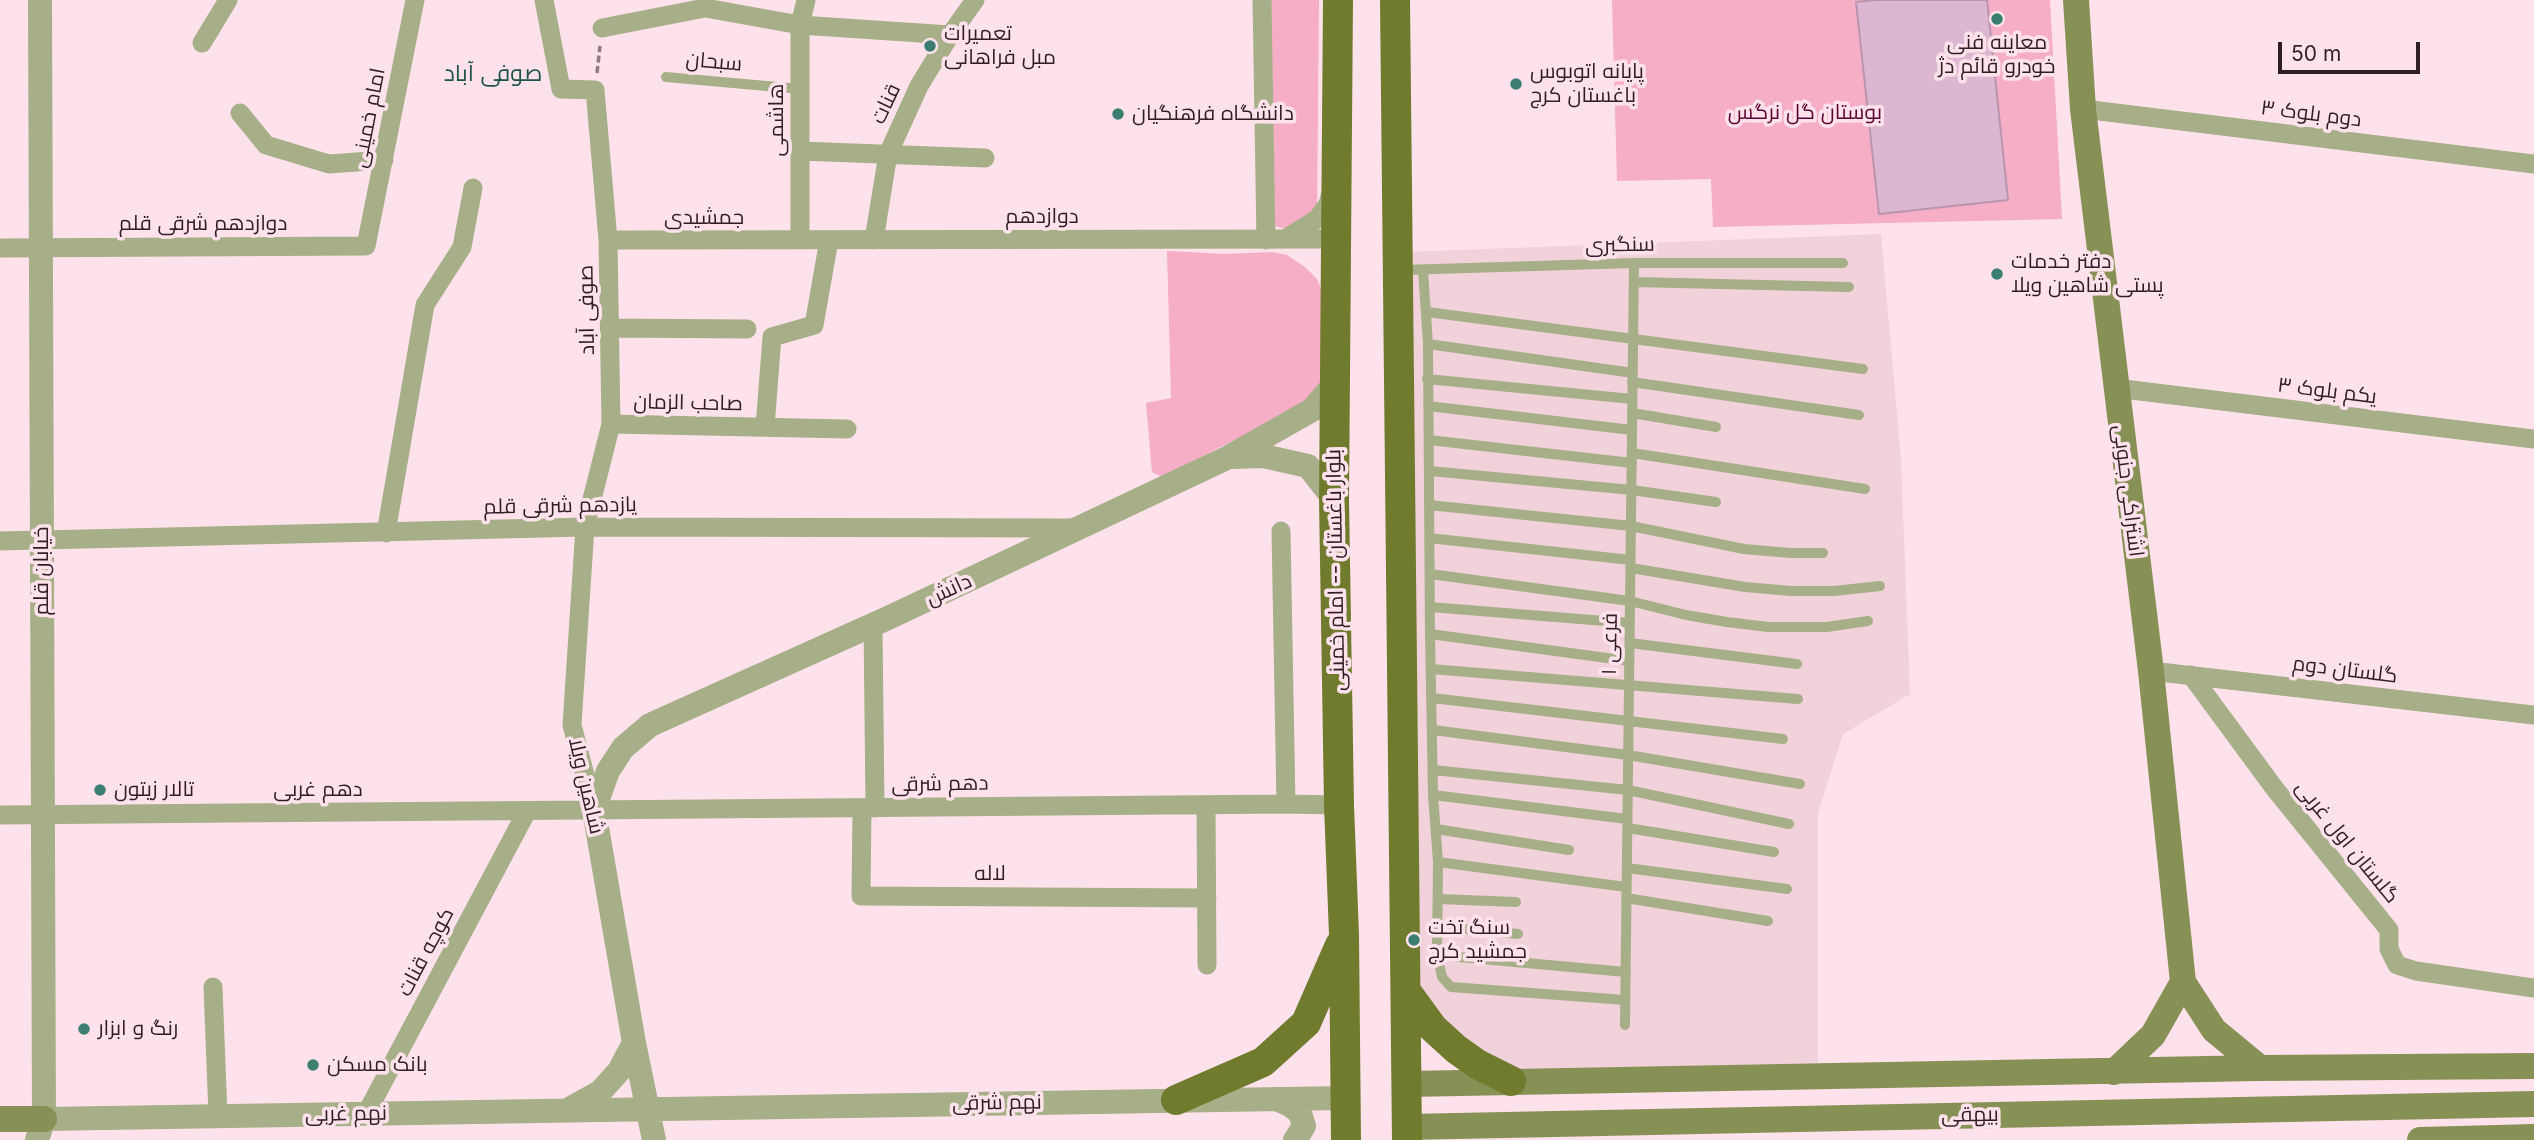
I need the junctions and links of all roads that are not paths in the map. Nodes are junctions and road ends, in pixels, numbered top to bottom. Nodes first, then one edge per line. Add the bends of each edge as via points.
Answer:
1 (40, 0) edge
2 (228, 0) edge
3 (415, 0) edge
4 (544, 0) edge
5 (806, 0) edge
6 (975, 0) edge
7 (1262, 0) edge
8 (1338, 0) edge
9 (1395, 0) edge
10 (2076, 0) edge
11 (800, 25) junction
12 (602, 28) road end
13 (950, 35) junction
14 (202, 43) dead end
15 (666, 77) dead end
16 (800, 89) junction
17 (2083, 109) junction
18 (240, 113) dead end
19 (800, 151) junction
20 (888, 154) junction
21 (985, 158) dead end
22 (384, 160) junction
23 (2534, 163) edge
24 (1338, 172) junction
25 (473, 188) dead end
26 (1337, 239) junction
27 (608, 240) junction
28 (800, 240) junction
29 (829, 240) junction
30 (874, 240) junction
31 (1275, 240) junction
32 (366, 246) joint
33 (0, 248) edge
34 (41, 248) junction
35 (1634, 263) junction
36 (1843, 263) dead end
37 (1410, 270) junction
38 (1634, 282) junction
39 (1849, 287) dead end
40 (1336, 299) junction
41 (1427, 312) junction
42 (610, 328) junction
43 (747, 329) dead end
44 (1634, 338) junction
45 (1428, 344) junction
46 (1863, 369) dead end
47 (1633, 378) junction
48 (1427, 379) junction
49 (1335, 383) junction
50 (2115, 388) junction
51 (1632, 399) junction
52 (1428, 406) junction
53 (1632, 413) junction
54 (1859, 415) dead end
55 (611, 424) junction
56 (765, 427) junction
57 (1716, 427) dead end
58 (847, 429) dead end
59 (1632, 430) junction
60 (2534, 439) edge
61 (1429, 440) junction
62 (1228, 457) junction
63 (1632, 458) junction
64 (1430, 471) junction
65 (1865, 489) dead end
66 (1632, 490) junction
67 (1334, 499) junction
68 (1716, 502) dead end
69 (1429, 505) junction
70 (1631, 526) junction
71 (585, 527) junction
72 (1080, 528) junction
73 (1281, 531) dead end
74 (386, 533) junction
75 (1429, 538) junction
76 (0, 541) edge
77 (42, 541) junction
78 (1823, 553) dead end
79 (1631, 564) junction
80 (1430, 574) junction
81 (1880, 586) dead end
82 (1630, 601) junction
83 (1430, 607) junction
84 (1868, 621) dead end
85 (1630, 623) junction
86 (873, 625) junction
87 (1430, 634) junction
88 (1630, 643) junction
89 (1629, 661) junction
90 (1797, 664) dead end
91 (1431, 668) junction
92 (2151, 671) junction
93 (2191, 675) junction
94 (1629, 685) junction
95 (1432, 698) junction
96 (1798, 699) dead end
97 (2534, 715) edge
98 (1629, 720) junction
99 (1433, 730) junction
100 (1783, 739) dead end
101 (1628, 755) junction
102 (1433, 770) junction
103 (1800, 783) dead end
104 (1628, 790) junction
105 (1433, 794) junction
106 (1206, 804) junction
107 (1286, 804) junction
108 (1339, 805) junction
109 (868, 808) junction
110 (594, 810) junction
111 (527, 811) junction
112 (0, 815) edge
113 (43, 815) junction
114 (1628, 823) junction
115 (1789, 824) dead end
116 (1436, 829) junction
117 (1569, 850) dead end
118 (1774, 852) dead end
119 (1438, 862) junction
120 (1627, 869) junction
121 (1787, 889) dead end
122 (1626, 893) junction
123 (1207, 898) junction
124 (1438, 899) junction
125 (1516, 902) dead end
126 (1768, 921) dead end
127 (1438, 926) junction
128 (1344, 934) junction
129 (1518, 934) dead end
130 (1437, 955) junction
131 (1207, 965) dead end
132 (1626, 972) junction
133 (2183, 982) junction
134 (213, 987) dead end
135 (2534, 988) edge
136 (1406, 990) junction
137 (1625, 1000) junction
138 (1625, 1025) dead end
139 (634, 1042) junction
140 (2534, 1066) edge
141 (2501, 1067) junction
142 (2260, 1068) junction
143 (2114, 1072) junction
144 (1511, 1081) junction
145 (1464, 1082) junction
146 (1407, 1084) junction
147 (1275, 1098) junction
148 (1345, 1098) junction
149 (1176, 1100) junction
150 (2534, 1104) edge
151 (2500, 1105) junction
152 (649, 1109) junction
153 (566, 1111) junction
154 (366, 1114) junction
155 (218, 1116) junction
156 (0, 1119) edge
157 (41, 1130) edge
158 (1446, 1132) edge
159 (1407, 1133) edge
160 (2534, 1137) edge
161 (2507, 1139) edge
162 (654, 1140) edge
163 (1295, 1140) edge
164 (1346, 1140) edge
165 (2420, 1140) edge

1 - 34 street, خیابان قلم
2 - 14 street
3 - 22 street, امام خمینی
4 - 27 street, صوفی آباد via 561,89 594,90
5 - 11 street, هاشمی
6 - 13 street, قنات
7 - 31 street
8 - 24 main road, بلوار باغستان -- امام خمینی
9 - 37 main road
10 - 17 main road, اشتراکی جنوبی
11 - 12 street via 705,8
11 - 13 street
11 - 16 street, هاشمی
13 - 20 street, قنات via 919,86
15 - 16 lane, سبحان
16 - 19 street, هاشمی
17 - 23 street, دوم بلوک ۳
17 - 50 main road, اشتراکی جنوبی
18 - 22 street via 266,145 328,164
19 - 20 street
19 - 28 street, هاشمی
20 - 21 street
20 - 30 street, قنات
22 - 32 street, امام خمینی
24 - 26 main road, بلوار باغستان -- امام خمینی
24 - 31 street via 1328,204 1317,219
25 - 74 street via 462,247 425,305
26 - 31 street, دوازدهم
26 - 40 main road, بلوار باغستان -- امام خمینی
27 - 28 street, جمشیدی
27 - 42 street, صوفی آباد
28 - 29 street, دوازدهم
29 - 30 street, دوازدهم
29 - 56 street, صاحب الزمان via 814,325 772,337
30 - 31 street, دوازدهم
31 - 40 street via 1316,254 1326,265
32 - 34 street, دوازدهم شرقی قلم
33 - 34 street, دوازدهم شرقی قلم
34 - 77 street, خیابان قلم
35 - 36 lane, سنگبری
35 - 37 lane, سنگبری
35 - 38 lane, ۱ فرعی
37 - 41 lane
37 - 136 main road
38 - 39 lane
38 - 44 lane, ۱ فرعی
40 - 49 main road, بلوار باغستان -- امام خمینی
41 - 44 lane
41 - 45 lane
42 - 43 street
42 - 55 street, صوفی آباد
44 - 46 lane
44 - 47 lane, ۱ فرعی
45 - 47 lane
45 - 48 lane
47 - 51 lane, ۱ فرعی
47 - 54 lane
48 - 51 lane
48 - 52 lane
49 - 62 street via 1312,410
49 - 67 main road, بلوار باغستان -- امام خمینی
50 - 60 street, یکم بلوک ۳
50 - 92 main road, اشتراکی جنوبی
51 - 53 lane, ۱ فرعی
52 - 59 lane
52 - 61 lane
53 - 57 lane
53 - 59 lane, ۱ فرعی
55 - 56 street, صاحب الزمان
55 - 71 street, صوفی آباد
56 - 58 street, صاحب الزمان
59 - 63 lane, ۱ فرعی
61 - 63 lane
61 - 64 lane
62 - 67 street, دانش via 1263,456 1308,466
62 - 72 street, دانش
63 - 65 lane
63 - 66 lane, ۱ فرعی
64 - 66 lane
64 - 69 lane
66 - 68 lane
66 - 70 lane, ۱ فرعی
67 - 108 main road, بلوار باغستان -- امام خمینی
69 - 70 lane
69 - 75 lane
70 - 78 lane via 1744,549
70 - 79 lane, ۱ فرعی
71 - 72 street, یازدهم شرقی قلم
71 - 74 street, یازدهم شرقی قلم
71 - 110 street, شاهین ویلا via 572,725
72 - 86 street, دانش
73 - 107 street
74 - 77 street, یازدهم شرقی قلم
75 - 79 lane
75 - 80 lane
76 - 77 street, یازدهم شرقی قلم
77 - 113 street, خیابان قلم
79 - 81 lane via 1745,587 1833,591
79 - 82 lane, ۱ فرعی
80 - 82 lane
80 - 83 lane
82 - 84 lane via 1768,627 1827,627
82 - 85 lane, ۱ فرعی
83 - 85 lane
83 - 87 lane
85 - 88 lane, ۱ فرعی
86 - 109 street
86 - 110 street, دانش via 650,725 623,748 608,771
87 - 89 lane
87 - 91 lane
88 - 89 lane, ۱ فرعی
88 - 90 lane
89 - 94 lane, ۱ فرعی
91 - 94 lane
91 - 95 lane
92 - 93 street, گلستان دوم
92 - 133 main road, اشتراکی جنوبی
93 - 97 street, گلستان دوم
93 - 135 street, گلستان اول غربی via 2275,789 2389,930 2389,949 2397,965
94 - 96 lane
94 - 98 lane, ۱ فرعی
95 - 98 lane
95 - 99 lane
98 - 100 lane
98 - 101 lane, ۱ فرعی
99 - 101 lane
99 - 102 lane
101 - 103 lane
101 - 104 lane, ۱ فرعی
102 - 104 lane
102 - 105 lane
104 - 114 lane, ۱ فرعی
104 - 115 lane
105 - 114 lane
105 - 116 lane
106 - 107 street, دهم شرقی
106 - 109 street, دهم شرقی
106 - 123 street
107 - 108 street, دهم شرقی
108 - 128 main road, بلوار باغستان -- امام خمینی
109 - 110 street, دهم شرقی
109 - 123 street, لاله via 861,896
110 - 111 street, دهم غربی
110 - 139 street, شاهین ویلا
111 - 113 street, دهم غربی
111 - 154 street, کوچه قنات
112 - 113 street, دهم غربی
113 - 157 street, خیابان قلم
114 - 118 lane
114 - 120 lane, ۱ فرعی
116 - 117 lane
116 - 119 lane
119 - 122 lane
119 - 124 lane
120 - 121 lane
120 - 122 lane, ۱ فرعی
122 - 126 lane
122 - 132 lane, ۱ فرعی
123 - 131 street
124 - 125 lane
124 - 127 lane
127 - 129 lane
127 - 130 lane
128 - 148 main road, بلوار باغستان -- امام خمینی
128 - 149 main road via 1306,1023 1263,1062
130 - 132 lane
130 - 137 lane via 1442,977 1451,987
132 - 137 lane, ۱ فرعی
133 - 142 main road, اشتراکی جنوبی via 2214,1030
133 - 143 main road via 2153,1035
134 - 155 street
136 - 144 main road via 1433,1028 1456,1049
136 - 146 main road
137 - 138 lane, ۱ فرعی
139 - 152 street, شاهین ویلا
139 - 153 street via 619,1071 600,1092
140 - 141 main road, بیهقی
141 - 142 main road, بیهقی
141 - 151 main road
142 - 143 main road, بیهقی
143 - 144 main road, بیهقی
144 - 145 main road, بیهقی
145 - 146 main road, بیهقی
145 - 158 main road via 1447,1102
146 - 159 main road
147 - 148 street, نهم شرقی
147 - 149 street, نهم شرقی
147 - 163 street via 1300,1113 1304,1126
148 - 164 main road, بلوار باغستان -- امام خمینی
149 - 152 street, نهم شرقی
150 - 151 main road, بیهقی
151 - 158 main road, بیهقی
152 - 153 street, نهم غربی
152 - 162 street, شاهین ویلا
153 - 154 street, نهم غربی
154 - 155 street, نهم غربی
155 - 157 street, نهم غربی
156 - 157 main road
158 - 159 main road, بیهقی
160 - 161 main road
161 - 165 main road

